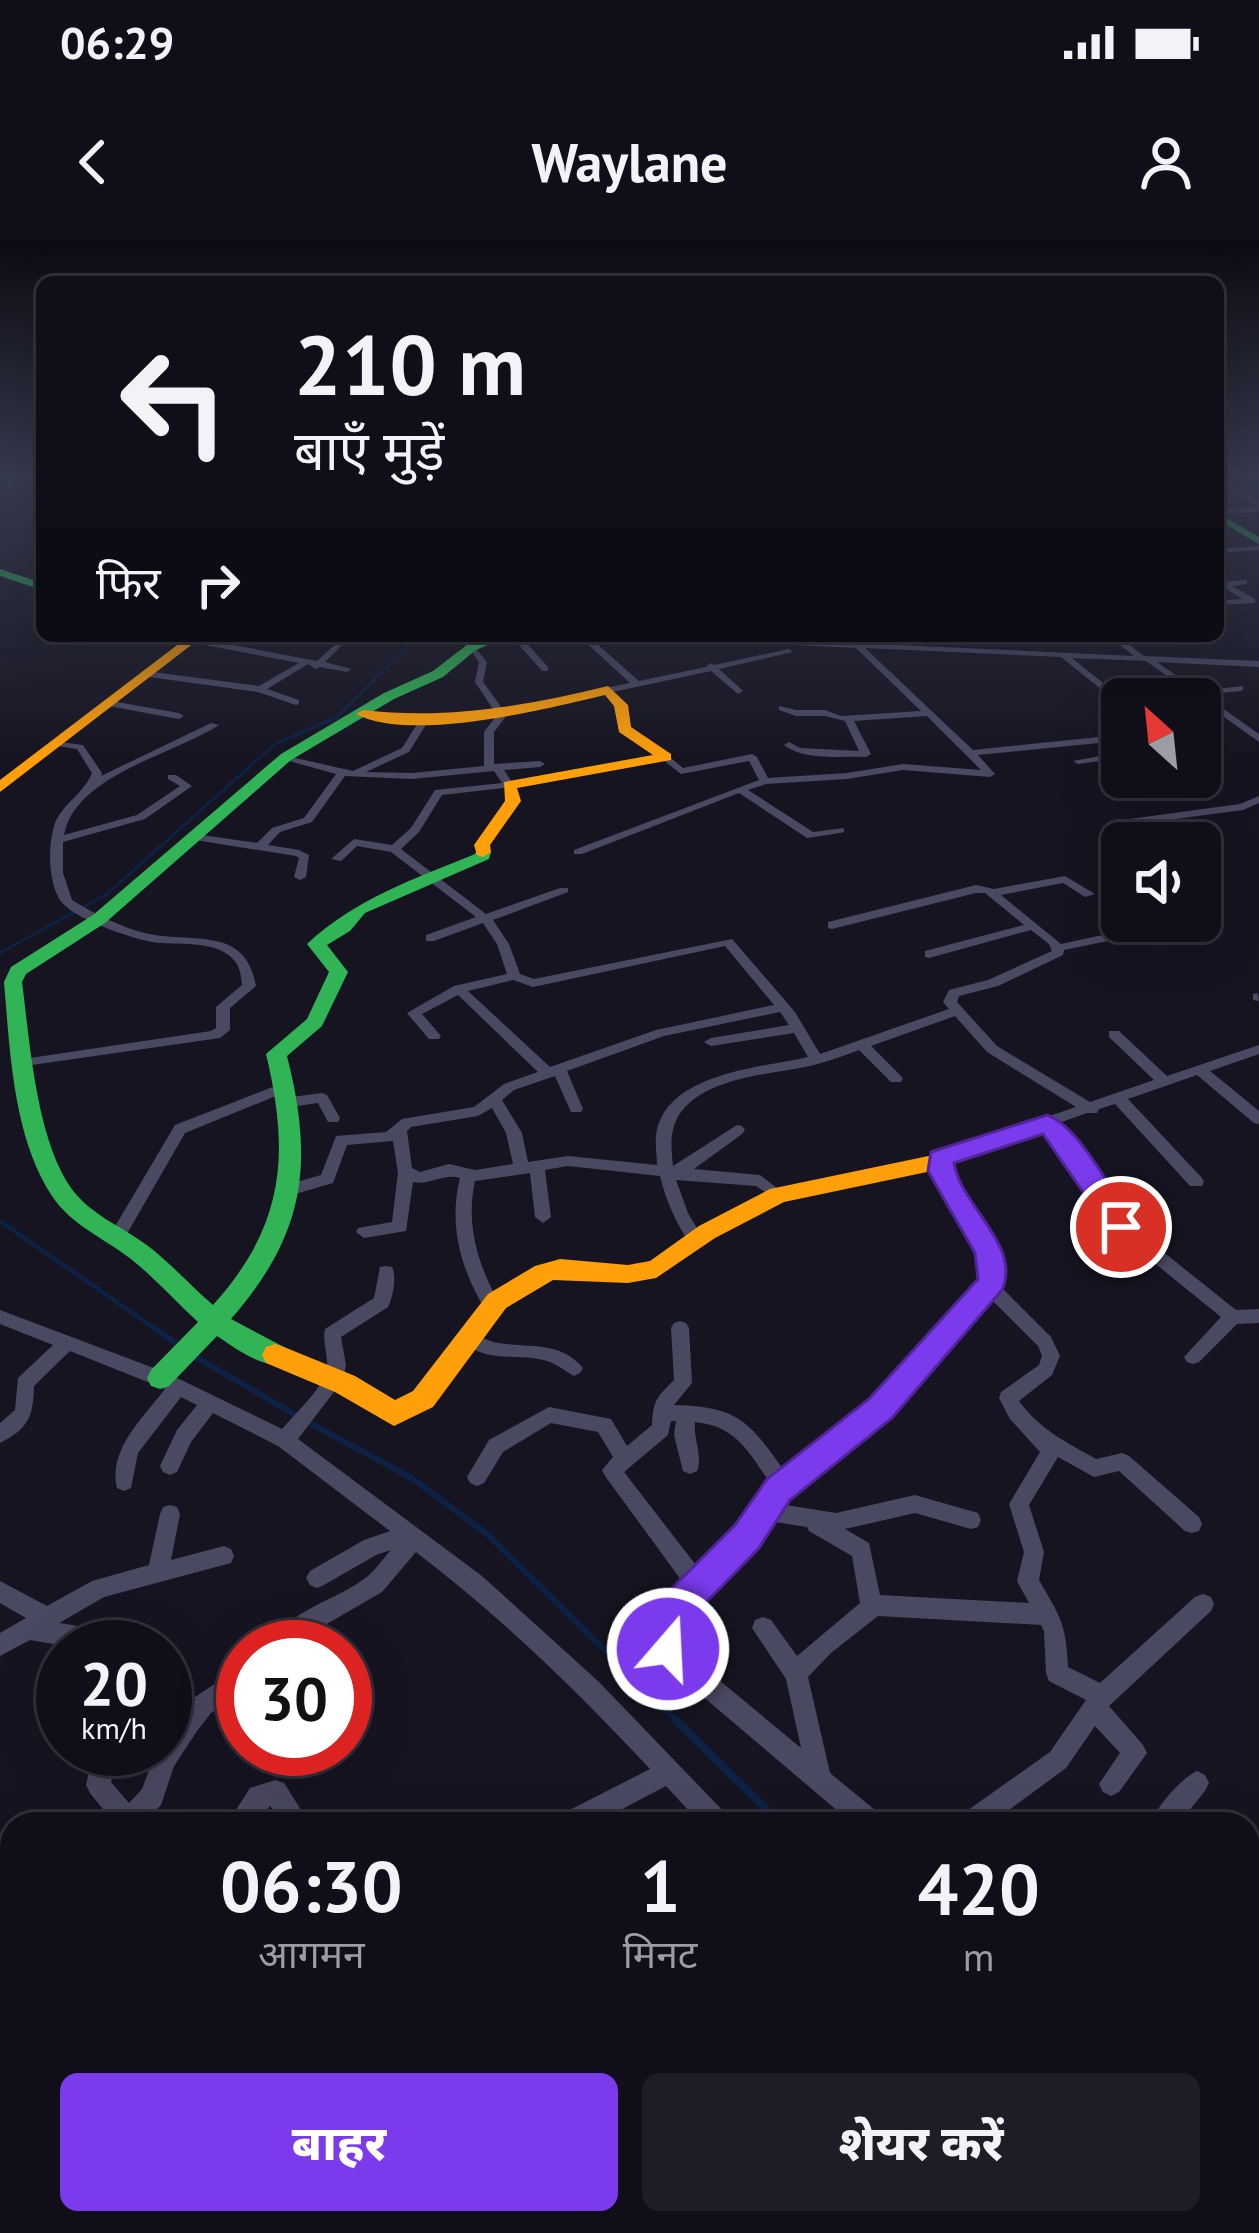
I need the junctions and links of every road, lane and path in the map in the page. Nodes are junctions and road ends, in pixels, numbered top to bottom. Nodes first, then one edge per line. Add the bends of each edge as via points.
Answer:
1 (6, 574) edge
2 (1244, 582) dead end
3 (36, 584) edge
4 (1255, 601) edge
5 (1224, 603) edge
6 (189, 642) edge
7 (211, 642) edge
8 (486, 642) edge
9 (520, 642) edge
10 (590, 642) edge
11 (724, 642) edge
12 (830, 642) edge
13 (932, 642) edge
14 (1121, 642) edge
15 (339, 644) dead end
16 (472, 647) junction
17 (937, 647) junction
18 (797, 648) junction
19 (860, 648) junction
20 (1064, 656) junction
21 (1144, 658) junction
22 (1259, 662) edge
23 (311, 665) junction
24 (710, 666) junction
25 (347, 669) dead end
26 (545, 669) dead end
27 (145, 674) junction
28 (1172, 678) edge
29 (636, 683) junction
30 (1101, 686) edge
31 (1240, 688) dead end
32 (260, 689) junction
33 (608, 690) junction
34 (1221, 690) edge
35 (738, 691) dead end
36 (296, 702) dead end
37 (106, 703) junction
38 (782, 708) dead end
39 (930, 713) junction
40 (1221, 713) edge
41 (364, 715) junction
42 (179, 716) dead end
43 (502, 717) junction
44 (848, 719) junction
45 (422, 723) junction
46 (214, 725) dead end
47 (1259, 739) edge
48 (1099, 740) dead end
49 (55, 742) junction
50 (789, 745) dead end
51 (971, 753) junction
52 (286, 757) junction
53 (666, 757) junction
54 (1101, 757) edge
55 (1078, 760) dead end
56 (540, 764) dead end
57 (350, 772) junction
58 (172, 776) dead end
59 (500, 776) junction
60 (765, 781) junction
61 (95, 783) junction
62 (0, 787) edge
63 (740, 789) junction
64 (1259, 799) edge
65 (1130, 822) edge
66 (840, 830) dead end
67 (195, 837) junction
68 (58, 840) junction
69 (260, 847) junction
70 (394, 849) junction
71 (578, 852) dead end
72 (337, 859) dead end
73 (300, 877) dead end
74 (431, 881) junction
75 (564, 890) dead end
76 (992, 893) junction
77 (1089, 894) dead end
78 (96, 917) junction
79 (487, 920) junction
80 (832, 925) dead end
81 (1033, 926) junction
82 (430, 938) dead end
83 (1101, 939) edge
84 (1058, 948) junction
85 (929, 954) dead end
86 (514, 976) junction
87 (460, 989) junction
88 (783, 1007) junction
89 (955, 1012) junction
90 (798, 1028) junction
91 (1114, 1034) dead end
92 (434, 1036) dead end
93 (711, 1042) dead end
94 (861, 1044) junction
95 (1259, 1048) edge
96 (817, 1060) junction
97 (23, 1064) junction
98 (1199, 1070) junction
99 (554, 1072) junction
100 (896, 1079) dead end
101 (1165, 1082) junction
102 (289, 1094) junction
103 (494, 1097) junction
104 (1119, 1100) junction
105 (576, 1109) dead end
106 (1092, 1110) junction
107 (333, 1118) dead end
108 (1259, 1119) edge
109 (1047, 1124) junction
110 (399, 1130) junction
111 (737, 1130) dead end
112 (938, 1162) junction
113 (529, 1165) junction
114 (406, 1173) junction
115 (671, 1174) junction
116 (470, 1175) junction
117 (1196, 1182) dead end
118 (292, 1189) junction
119 (778, 1196) junction
120 (543, 1217) dead end
121 (364, 1232) dead end
122 (118, 1235) junction
123 (696, 1240) junction
124 (386, 1272) dead end
125 (989, 1286) junction
126 (492, 1306) junction
127 (1259, 1316) edge
128 (1233, 1317) junction
129 (4, 1322) edge
130 (680, 1328) dead end
131 (207, 1329) junction
132 (471, 1340) junction
133 (67, 1343) junction
134 (1193, 1357) dead end
135 (574, 1368) dead end
136 (168, 1379) junction
137 (329, 1387) junction
138 (211, 1402) junction
139 (661, 1413) junction
140 (687, 1413) junction
141 (290, 1433) junction
142 (0, 1435) edge
143 (1043, 1439) junction
144 (623, 1457) junction
145 (690, 1465) dead end
146 (170, 1466) dead end
147 (477, 1477) dead end
148 (124, 1482) dead end
149 (782, 1486) junction
150 (764, 1510) junction
151 (170, 1514) dead end
152 (971, 1520) dead end
153 (812, 1521) junction
154 (1192, 1525) dead end
155 (414, 1535) junction
156 (224, 1556) dead end
157 (158, 1574) junction
158 (317, 1578) dead end
159 (698, 1585) junction
160 (0, 1591) edge
161 (1203, 1604) dead end
162 (871, 1608) junction
163 (1048, 1615) junction
164 (41, 1620) edge
165 (313, 1620) edge
166 (36, 1623) joint
167 (763, 1628) dead end
168 (0, 1646) edge
169 (796, 1675) junction
170 (1098, 1701) junction
171 (216, 1702) edge
172 (192, 1721) edge
173 (669, 1772) junction
174 (100, 1776) edge
175 (159, 1776) edge
176 (819, 1779) junction
177 (1197, 1783) dead end
178 (1111, 1784) dead end
179 (119, 1812) edge
180 (138, 1812) edge
181 (248, 1812) edge
182 (289, 1812) edge
183 (592, 1812) edge
184 (707, 1812) edge
185 (858, 1812) edge
186 (986, 1812) edge
187 (1172, 1812) edge

1 - 3 street
2 - 4 street via 1225,584
4 - 5 street
6 - 27 street
7 - 23 street
8 - 16 street
9 - 26 street
10 - 29 street
11 - 18 street
12 - 17 street
13 - 17 street
14 - 21 street
15 - 23 street
16 - 41 street
16 - 43 street via 483,662 481,686
17 - 21 street
18 - 19 street
18 - 24 street
19 - 20 street
19 - 39 street
20 - 21 street
20 - 30 street
21 - 22 street
21 - 28 street
23 - 25 street
23 - 32 street
24 - 29 street
24 - 35 street
27 - 32 street
27 - 37 street
29 - 33 street
31 - 34 street
32 - 36 street
33 - 43 street
33 - 53 street via 621,705 624,729
37 - 42 street
37 - 49 street
38 - 44 street
39 - 44 street
39 - 51 street
40 - 47 street
41 - 45 street
41 - 52 street
43 - 45 street
43 - 59 street via 489,732
44 - 50 street via 866,754
45 - 57 street via 406,750
46 - 61 street
48 - 51 street
49 - 61 street via 87,753
49 - 62 street
51 - 60 street via 989,774 903,766
52 - 57 street
52 - 67 street
53 - 59 street
53 - 60 street via 681,771 749,757
54 - 55 street
56 - 59 street
57 - 59 street
57 - 69 street via 308,820 276,830
58 - 68 street via 187,786 154,812
59 - 70 street via 439,792
59 - 74 street via 513,801 482,845 483,856
60 - 63 street
61 - 68 street via 64,815
63 - 66 street via 811,836
63 - 71 street
64 - 65 street
67 - 69 street
67 - 78 street
68 - 78 street via 67,902
69 - 73 street via 303,855
70 - 72 street via 354,842
70 - 74 street
74 - 79 street
74 - 102 street via 359,909 314,946 339,972 314,1022 277,1054
75 - 79 street
76 - 77 street via 1065,879
76 - 80 street via 976,889
76 - 81 street
78 - 97 street via 17,970
78 - 97 street via 144,936 231,950 248,968 249,986 223,1007 223,1030 214,1035
79 - 82 street
79 - 86 street
81 - 84 street
81 - 85 street
83 - 84 street
84 - 89 street via 1054,958 954,993
86 - 87 street
86 - 88 street via 546,983 724,941
87 - 92 street via 414,1013
87 - 99 street
88 - 90 street
88 - 99 street via 661,1033
89 - 94 street
89 - 106 street via 992,1049
90 - 93 street
90 - 96 street
91 - 101 street
94 - 96 street
94 - 100 street
95 - 98 street
96 - 115 street via 692,1091 663,1127
97 - 122 street via 29,1108 61,1191 90,1221
98 - 101 street
98 - 108 street
99 - 103 street
99 - 105 street
101 - 104 street
102 - 107 street via 322,1097
102 - 118 street
102 - 122 street via 180,1129
103 - 110 street via 478,1111
103 - 113 street
104 - 106 street
104 - 117 street
106 - 109 street
109 - 112 street
109 - 128 street via 1130,1236
110 - 114 street
110 - 118 street via 341,1140 327,1179
111 - 115 street
112 - 119 street
112 - 125 street via 989,1252
113 - 115 street via 581,1161
113 - 116 street
113 - 120 street
114 - 116 street
114 - 121 street via 400,1227
115 - 119 street via 760,1181
115 - 123 street via 675,1208
116 - 126 street via 464,1192 471,1262
118 - 131 street via 271,1250
119 - 123 street
122 - 131 street
123 - 126 street via 644,1271 552,1270
124 - 137 street via 382,1302 331,1334 337,1365
125 - 143 street via 1049,1348 1046,1370 1008,1398
125 - 149 street via 880,1408
126 - 132 street
127 - 128 street
128 - 134 street
129 - 133 street
130 - 139 street via 686,1378
131 - 136 street
131 - 137 street
132 - 135 street via 497,1352 550,1351
132 - 137 street via 423,1399 399,1414
133 - 136 street
133 - 142 street via 28,1379 24,1413
136 - 138 street
136 - 148 street via 130,1450
137 - 141 street
138 - 141 street
138 - 146 street
139 - 140 street
139 - 144 street via 661,1429
140 - 145 street
140 - 149 street via 736,1424
141 - 155 street
143 - 154 street via 1094,1468 1122,1462
143 - 163 street via 1050,1453 1019,1504 1034,1552 1028,1581
144 - 147 street via 604,1425 549,1414 496,1446
144 - 159 street via 613,1474
149 - 150 street
150 - 153 street
150 - 159 street
151 - 157 street
152 - 153 street via 915,1504
153 - 162 street via 862,1550
155 - 158 street via 371,1546
155 - 165 street via 366,1592
155 - 173 street via 591,1690
156 - 157 street
157 - 164 street via 100,1588
159 - 176 street via 667,1617 668,1649
160 - 166 street
161 - 170 street
162 - 163 street
162 - 169 street via 824,1641
163 - 170 street via 1057,1672
166 - 168 street
167 - 169 street
169 - 176 street
170 - 178 street via 1135,1753
170 - 186 street via 1058,1760
171 - 172 street
173 - 183 street
173 - 184 street
174 - 179 street via 98,1785
175 - 180 street
176 - 185 street
177 - 187 street
181 - 182 street via 275,1792

